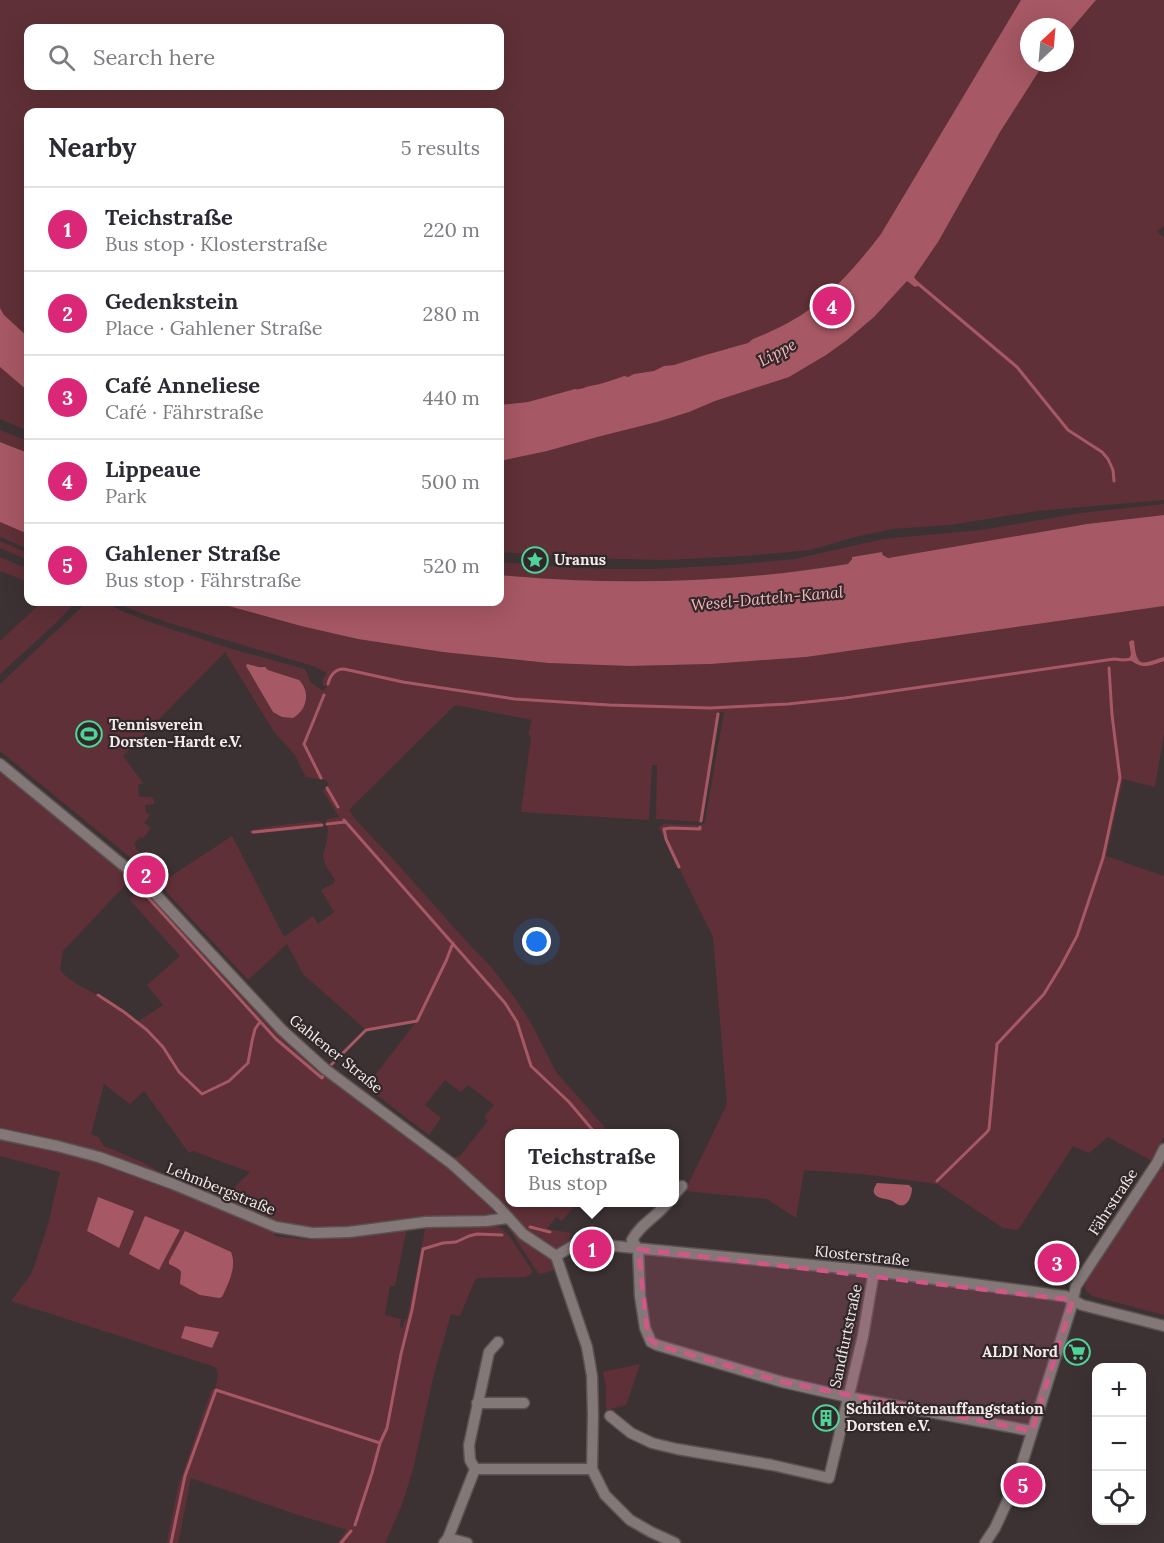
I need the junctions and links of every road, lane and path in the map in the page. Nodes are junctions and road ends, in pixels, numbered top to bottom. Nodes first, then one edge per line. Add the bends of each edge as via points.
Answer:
1 (0, 764) edge
2 (0, 1134) edge
3 (1164, 1149) edge
4 (665, 1207) edge
5 (507, 1218) junction
6 (638, 1249) junction
7 (556, 1256) junction
8 (874, 1271) junction
9 (1073, 1300) junction
10 (1164, 1326) edge
11 (498, 1342) dead end
12 (848, 1397) junction
13 (524, 1403) dead end
14 (477, 1404) junction
15 (610, 1416) dead end
16 (1032, 1431) junction
17 (475, 1469) junction
18 (592, 1469) junction
19 (446, 1540) edge
20 (989, 1542) edge
21 (467, 1543) edge
22 (675, 1543) edge

1 - 5 street, Gahlener Straße via 146,884 282,1030 325,1069 452,1164
2 - 5 street, Lehmbergstraße via 99,1157 276,1227 312,1233
3 - 9 street, Fährstraße via 1076,1286
4 - 6 street via 638,1229 632,1240
5 - 7 street, Gahlener Straße
6 - 7 street, Klosterstraße via 583,1243
6 - 8 street, Klosterstraße
6 - 12 street via 640,1296 651,1342 782,1382
7 - 18 street via 587,1347 592,1376
8 - 9 street, Klosterstraße
8 - 12 street, Sandfurtstraße
9 - 10 street, Klosterstraße
9 - 16 street, Fährstraße
11 - 14 street via 489,1352
12 - 15 street, Sandfurtstraße via 830,1478 652,1443
12 - 16 street
13 - 14 street
14 - 17 street via 469,1445
16 - 20 street, Fährstraße
17 - 18 street
17 - 19 street
18 - 22 street via 605,1495 630,1520
19 - 21 street

